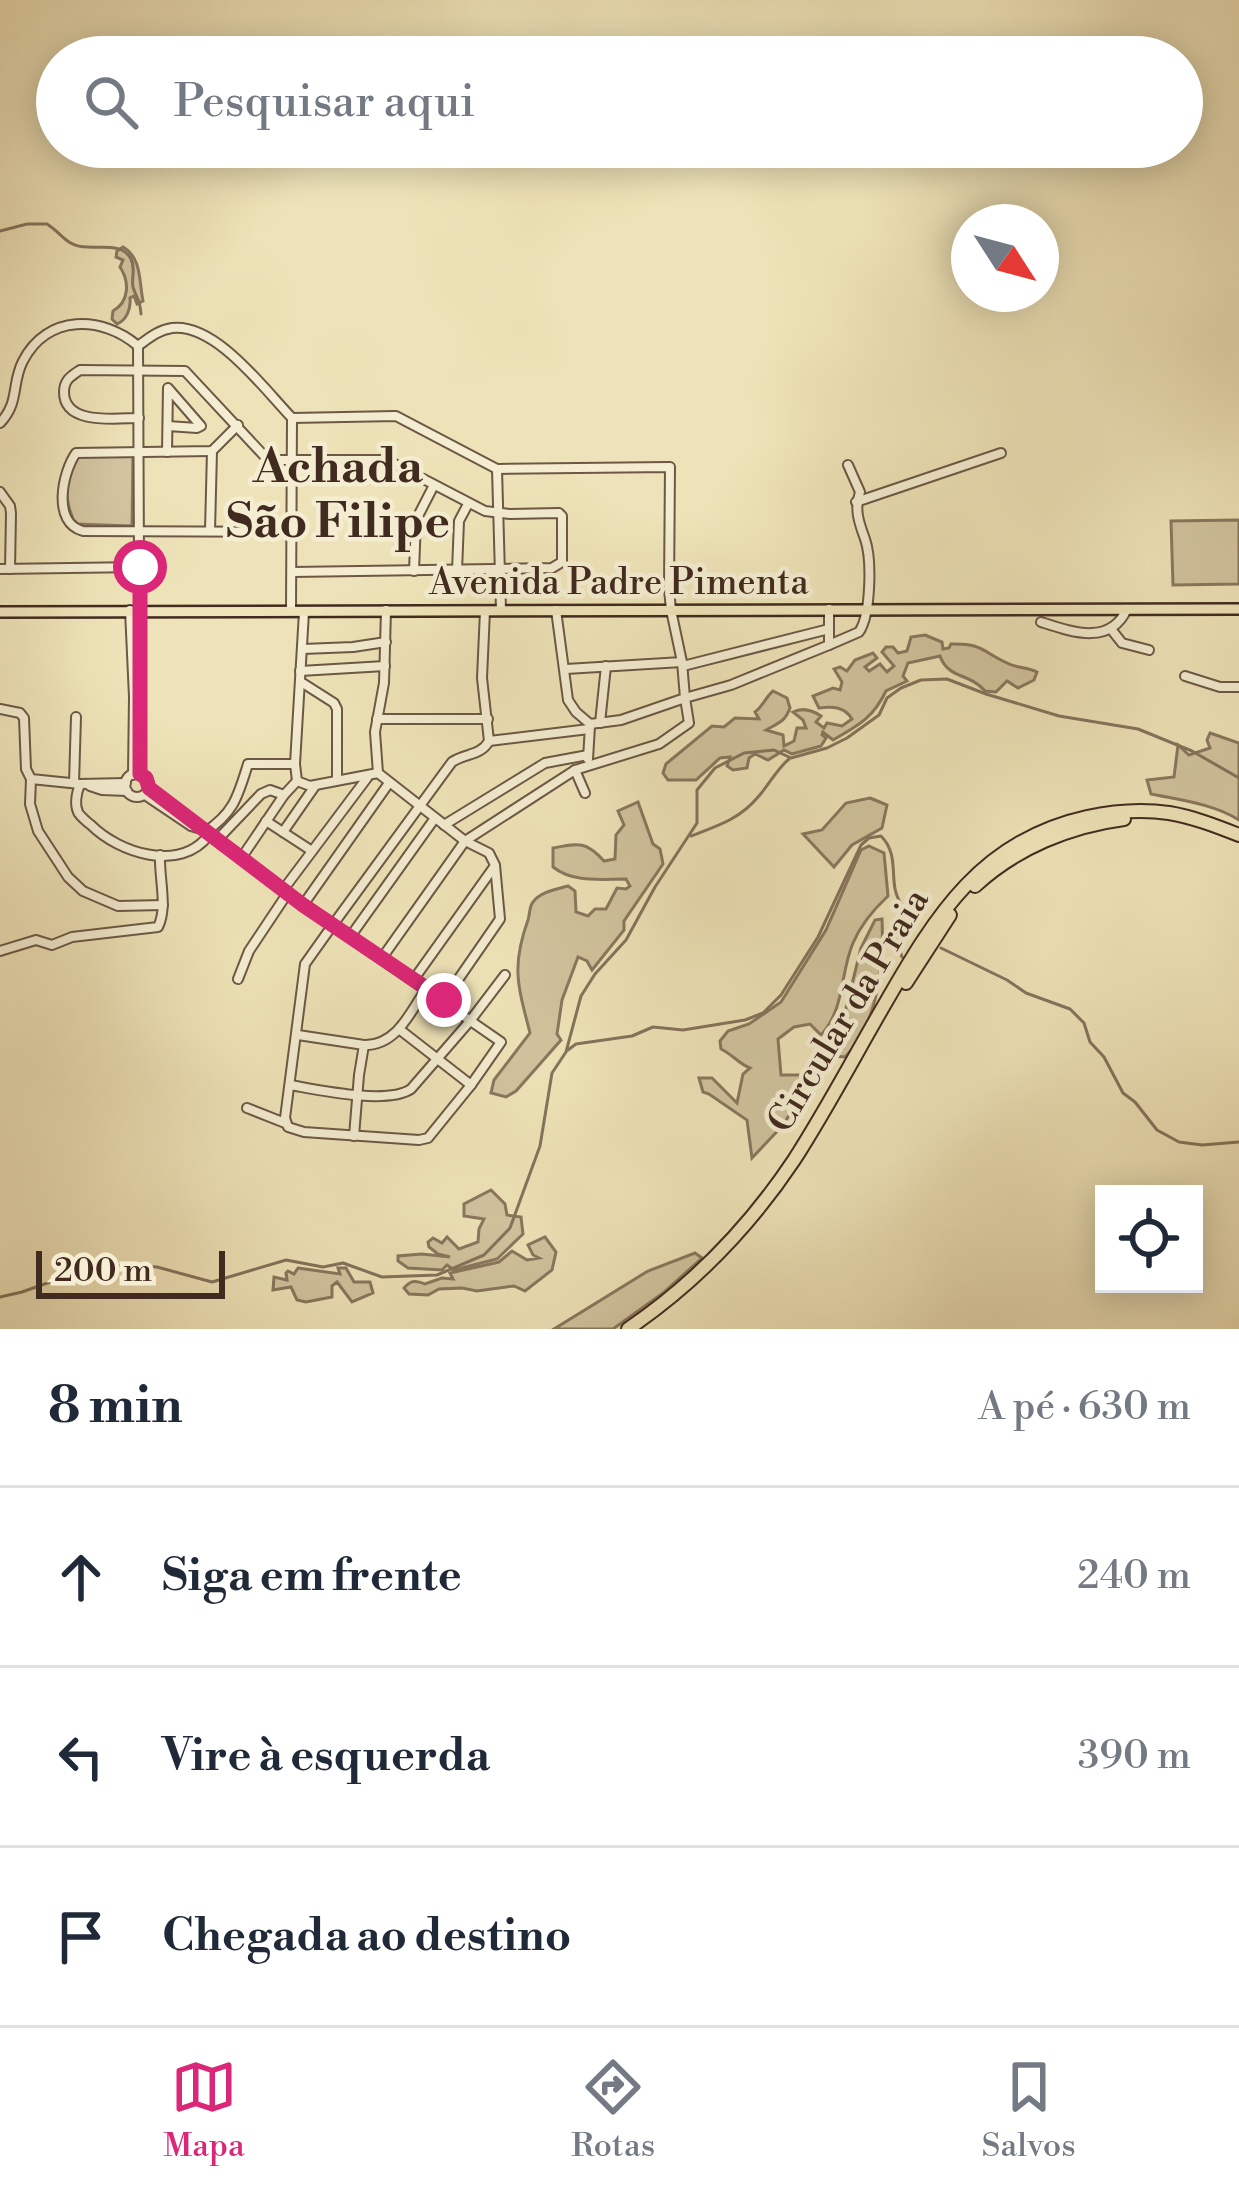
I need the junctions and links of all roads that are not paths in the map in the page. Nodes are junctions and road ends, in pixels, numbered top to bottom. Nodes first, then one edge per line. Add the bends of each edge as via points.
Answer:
1 (138, 346) junction
2 (140, 369) junction
3 (139, 418) junction
4 (292, 418) junction
5 (0, 423) edge
6 (238, 425) junction
7 (168, 426) junction
8 (167, 452) junction
9 (212, 452) junction
10 (1000, 453) dead end
11 (139, 454) junction
12 (293, 462) junction
13 (848, 465) dead end
14 (497, 470) junction
15 (434, 485) junction
16 (0, 493) edge
17 (856, 502) junction
18 (468, 503) junction
19 (497, 513) junction
20 (138, 531) junction
21 (210, 531) junction
22 (292, 532) junction
23 (140, 567) junction
24 (5, 569) edge
25 (414, 571) junction
26 (458, 571) junction
27 (498, 571) junction
28 (292, 572) junction
29 (869, 608) junction
30 (829, 609) junction
31 (1127, 609) junction
32 (1239, 609) edge
33 (135, 610) junction
34 (386, 610) junction
35 (484, 610) junction
36 (501, 610) junction
37 (556, 610) junction
38 (670, 610) junction
39 (291, 611) junction
40 (0, 612) edge
41 (304, 612) junction
42 (1041, 622) dead end
43 (829, 629) junction
44 (1111, 629) junction
45 (386, 642) junction
46 (829, 645) junction
47 (303, 649) junction
48 (1149, 650) dead end
49 (683, 664) junction
50 (385, 666) junction
51 (606, 666) junction
52 (566, 669) junction
53 (300, 676) junction
54 (1185, 676) dead end
55 (1239, 687) edge
56 (686, 698) junction
57 (0, 709) edge
58 (76, 717) dead end
59 (488, 718) junction
60 (377, 719) junction
61 (593, 725) junction
62 (489, 741) junction
63 (588, 761) junction
64 (295, 764) junction
65 (575, 770) junction
66 (373, 775) junction
67 (31, 778) junction
68 (132, 780) junction
69 (297, 781) junction
70 (337, 781) junction
71 (388, 783) junction
72 (81, 784) junction
73 (316, 785) junction
74 (241, 790) junction
75 (147, 791) junction
76 (261, 794) junction
77 (585, 794) dead end
78 (284, 795) junction
79 (419, 807) junction
80 (266, 820) junction
81 (439, 822) junction
82 (283, 832) junction
83 (208, 834) junction
84 (1239, 839) edge
85 (465, 841) junction
86 (312, 851) junction
87 (160, 856) junction
88 (242, 857) junction
89 (495, 865) junction
90 (285, 892) junction
91 (163, 905) junction
92 (303, 905) junction
93 (332, 926) junction
94 (350, 937) junction
95 (0, 951) edge
96 (382, 958) junction
97 (505, 976) dead end
98 (414, 979) junction
99 (238, 980) dead end
100 (426, 989) junction
101 (444, 1000) junction
102 (470, 1021) junction
103 (399, 1029) junction
104 (298, 1035) junction
105 (364, 1046) junction
106 (438, 1057) junction
107 (290, 1085) junction
108 (471, 1085) junction
109 (358, 1094) junction
110 (248, 1108) dead end
111 (285, 1123) junction
112 (354, 1136) junction
113 (628, 1329) edge
114 (643, 1329) edge

1 - 2 street
1 - 4 street via 171,328 206,336
1 - 5 street via 94,323 45,336 24,358
2 - 3 street
2 - 3 street via 80,370 63,388 66,404 85,417
2 - 6 street via 185,371
3 - 11 street
4 - 12 street
4 - 14 street via 396,416
6 - 9 street
6 - 12 street via 268,460
7 - 7 street via 201,426 168,388
7 - 8 street
8 - 9 street
8 - 11 street
9 - 21 street
10 - 17 street
11 - 20 street
11 - 20 street via 76,453 62,490 75,529
12 - 15 street via 387,460
12 - 22 street
13 - 17 street via 860,492
14 - 19 street
14 - 38 street via 670,467
15 - 18 street
15 - 25 street via 416,520
16 - 24 street via 10,506
17 - 29 street
18 - 19 street
18 - 26 street via 459,520
19 - 27 street
19 - 27 street via 559,513 563,543 559,566
20 - 21 street
20 - 23 street
21 - 22 street
22 - 28 street
23 - 24 street
23 - 33 street
25 - 26 street
25 - 28 street
26 - 27 street
27 - 36 street
28 - 39 street
29 - 30 main road, Avenida Padre Pimenta
29 - 31 main road, Avenida Padre Pimenta
29 - 46 street via 859,632
30 - 38 main road, Avenida Padre Pimenta
30 - 43 street
31 - 32 main road, Avenida Padre Pimenta
31 - 44 street
33 - 39 main road, Avenida Padre Pimenta
33 - 40 main road, Avenida Padre Pimenta
33 - 68 street
34 - 35 main road, Avenida Padre Pimenta
34 - 41 main road, Avenida Padre Pimenta
34 - 45 street
35 - 36 main road, Avenida Padre Pimenta
35 - 59 street
36 - 37 main road, Avenida Padre Pimenta
37 - 38 main road, Avenida Padre Pimenta
37 - 52 street
38 - 49 street
39 - 41 main road, Avenida Padre Pimenta
41 - 47 street
42 - 44 street via 1088,635
43 - 46 street
43 - 49 street
44 - 48 street via 1122,643
45 - 47 street
45 - 50 street
46 - 56 street
47 - 53 street
49 - 51 street
49 - 56 street
50 - 53 street
50 - 60 street
51 - 52 street
51 - 61 street
52 - 61 street via 568,700
53 - 64 street
53 - 70 street via 337,709
54 - 55 street
56 - 61 street
56 - 63 street via 690,720 659,744
57 - 67 street via 24,718
58 - 72 street
59 - 60 street
59 - 62 street
60 - 66 street
61 - 62 street
61 - 63 street
62 - 79 street via 452,762
63 - 65 street
63 - 81 street via 545,764
64 - 69 street
64 - 74 street via 248,764
65 - 77 street
65 - 85 street
66 - 70 street
66 - 71 street
66 - 86 street
67 - 72 street
67 - 91 street via 38,832 68,877 118,906
68 - 72 street
68 - 75 street via 146,778
68 - 75 street via 135,797
69 - 73 street
69 - 78 street
70 - 73 street
71 - 79 street
71 - 92 street
72 - 87 street via 78,813 103,836
73 - 82 street
74 - 76 street
74 - 83 street
75 - 83 street
76 - 78 street
76 - 83 street
78 - 80 street
79 - 81 street
79 - 93 street
80 - 82 street
80 - 88 street
81 - 85 street
81 - 94 street
82 - 86 street
83 - 87 street via 202,844
83 - 88 street
84 - 113 highway, Circular da Praia via 1174,814 1120,811 1066,822 993,860 934,922 764,1202 701,1271
84 - 114 highway, Circular da Praia via 1179,823 1113,820 1048,839 981,880 932,941 772,1203 709,1275
85 - 89 street
85 - 96 street
86 - 90 street
87 - 91 street
88 - 90 street
89 - 98 street
89 - 101 street via 500,919
90 - 92 street
90 - 99 street
91 - 95 street via 158,928
92 - 93 street
93 - 94 street
93 - 104 street via 302,972
94 - 96 street
96 - 98 street
97 - 102 street
98 - 100 street
100 - 101 street
100 - 103 street
101 - 102 street
102 - 106 street
102 - 108 street via 502,1043
103 - 105 street via 379,1046
103 - 106 street
104 - 105 street
104 - 107 street
105 - 109 street
106 - 108 street
106 - 109 street via 402,1095
107 - 109 street
107 - 111 street
108 - 112 street via 428,1138
109 - 112 street
110 - 111 street
111 - 112 street

